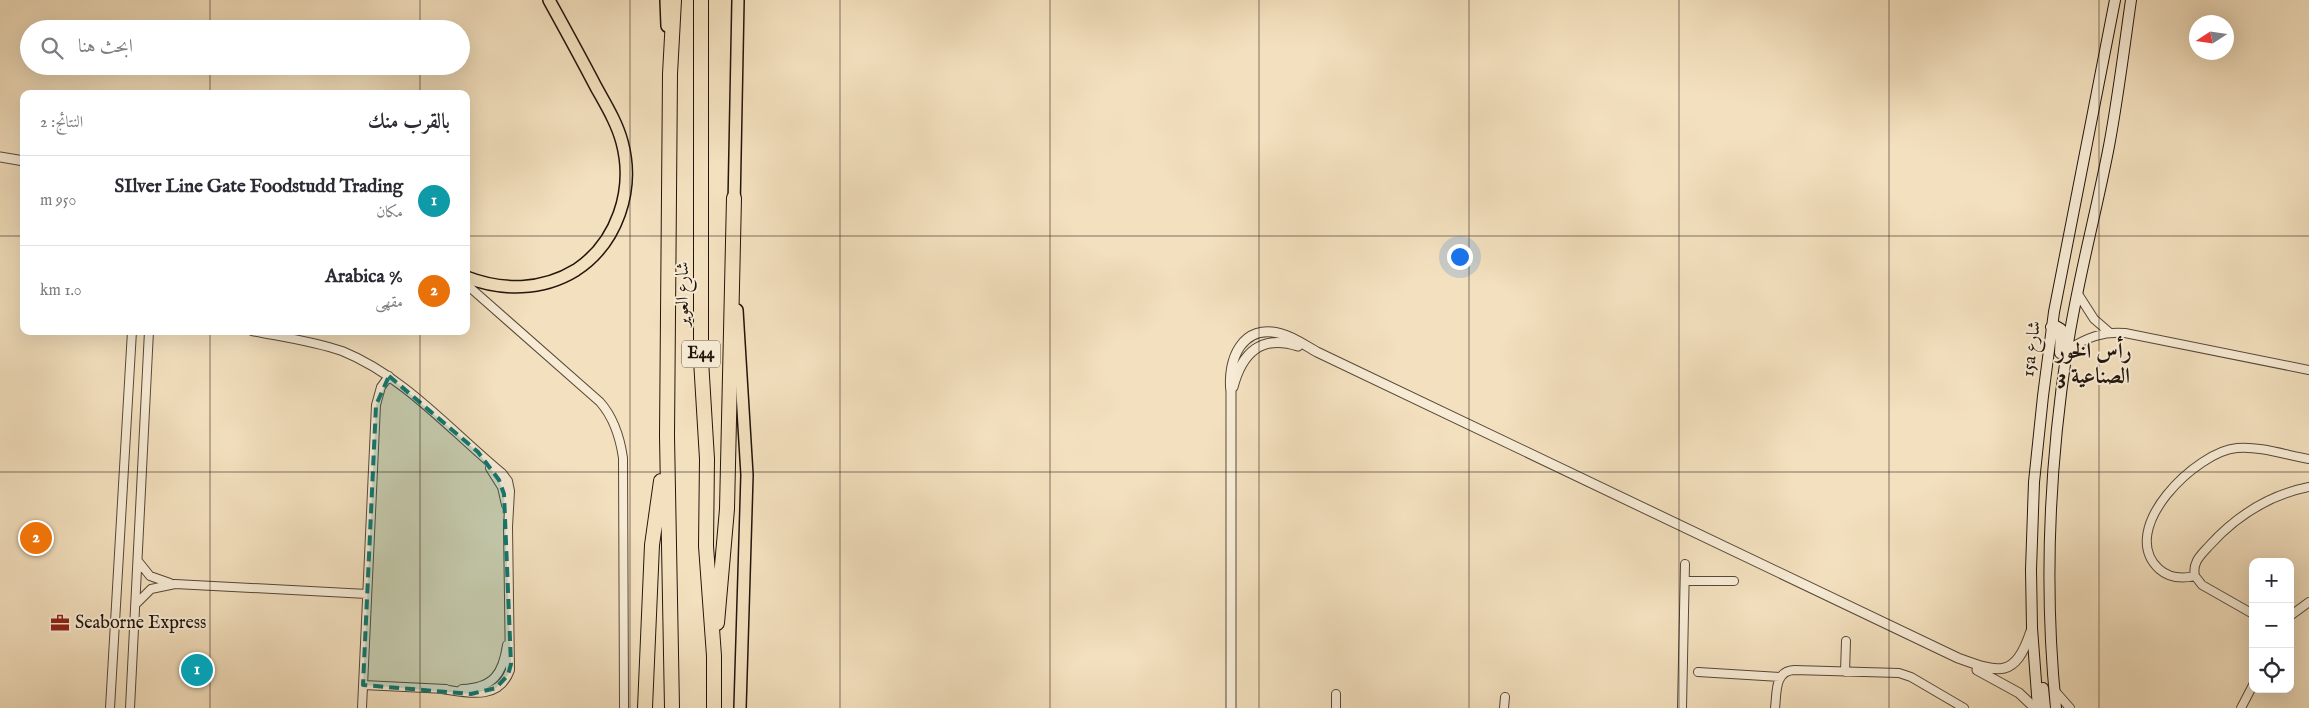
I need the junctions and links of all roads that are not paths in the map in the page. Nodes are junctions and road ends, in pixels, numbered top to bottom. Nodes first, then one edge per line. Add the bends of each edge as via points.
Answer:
1 (549, 0) edge
2 (666, 0) edge
3 (674, 0) edge
4 (701, 0) edge
5 (738, 0) edge
6 (2114, 0) edge
7 (2133, 0) edge
8 (670, 74) junction
9 (0, 157) edge
10 (20, 160) edge
11 (734, 198) junction
12 (470, 278) edge
13 (470, 288) edge
14 (2078, 294) junction
15 (2051, 327) junction
16 (2109, 332) junction
17 (132, 335) edge
18 (150, 335) edge
19 (155, 335) edge
20 (272, 335) edge
21 (149, 343) junction
22 (2067, 350) junction
23 (2309, 370) edge
24 (389, 376) junction
25 (667, 436) junction
26 (2056, 444) junction
27 (2309, 459) edge
28 (2309, 487) edge
29 (138, 561) junction
30 (1684, 564) dead end
31 (2195, 576) junction
32 (1684, 581) junction
33 (1734, 581) dead end
34 (174, 584) junction
35 (367, 594) junction
36 (2309, 602) edge
37 (136, 603) junction
38 (2249, 612) edge
39 (2294, 613) edge
40 (2032, 628) junction
41 (1846, 641) dead end
42 (714, 656) junction
43 (1958, 658) junction
44 (1698, 672) dead end
45 (1845, 672) junction
46 (1780, 677) junction
47 (363, 685) junction
48 (2055, 690) junction
49 (2249, 693) edge
50 (1336, 694) dead end
51 (1505, 697) dead end
52 (110, 708) edge
53 (130, 708) edge
54 (362, 708) edge
55 (624, 708) edge
56 (645, 708) edge
57 (672, 708) edge
58 (714, 708) edge
59 (740, 708) edge
60 (1231, 708) edge
61 (1336, 708) edge
62 (1504, 708) edge
63 (1682, 708) edge
64 (1775, 708) edge
65 (1964, 708) edge
66 (2036, 708) edge
67 (2045, 708) edge
68 (2056, 708) edge
69 (2070, 708) edge
70 (2241, 708) edge

1 - 12 main road via 619,132 626,165 622,209 612,232 599,250 561,278 538,285 503,287
2 - 8 main road
3 - 8 highway, شارع العوير / E44
4 - 42 highway, شارع العوير / E44 via 701,360 707,459 706,546
5 - 11 main road
6 - 15 main road, 15a شارع
7 - 14 main road, 15a شارع via 2109,144
8 - 25 highway, شارع العوير / E44
9 - 10 street
11 - 42 highway via 727,508
11 - 59 main road via 747,474
13 - 55 street via 600,402 621,442
14 - 16 street via 2094,319
14 - 22 main road, 15a شارع
15 - 26 main road via 2059,327 2062,332 2053,425
15 - 40 main road, 15a شارع via 2034,482
16 - 22 street via 2087,338
16 - 23 street
17 - 52 street
18 - 21 street
19 - 21 street
20 - 24 street via 341,351
21 - 29 street
22 - 26 main road, 15a شارع
24 - 35 street via 381,387 376,405
24 - 47 street via 508,481 509,631 504,663 496,677 476,688
25 - 56 highway via 652,545
25 - 57 highway, شارع العوير / E44
26 - 48 main road, 15a شارع via 2050,585
27 - 31 street via 2250,448 2230,449 2203,461 2178,484 2154,512 2147,531 2147,549 2154,564 2166,574 2181,578
28 - 31 street via 2268,500 2237,518 2196,560
29 - 34 street via 150,576
29 - 37 street
30 - 32 street
31 - 38 street via 2202,585
32 - 33 street
32 - 63 street
34 - 35 street
34 - 37 street via 151,589
35 - 47 street
36 - 39 street
37 - 53 street
40 - 43 street via 2025,651 2008,667 1993,670
40 - 66 main road, 15a شارع
40 - 67 main road via 2039,649
41 - 45 street
42 - 58 highway, شارع العوير / E44
43 - 60 street via 1281,333 1260,334 1241,345 1231,364
43 - 66 street via 2019,693
44 - 46 street
45 - 46 street via 1790,670
45 - 65 street via 1905,674
46 - 64 street
47 - 54 street
48 - 68 main road, 15a شارع
48 - 69 street
49 - 70 street
50 - 61 street
51 - 62 street

